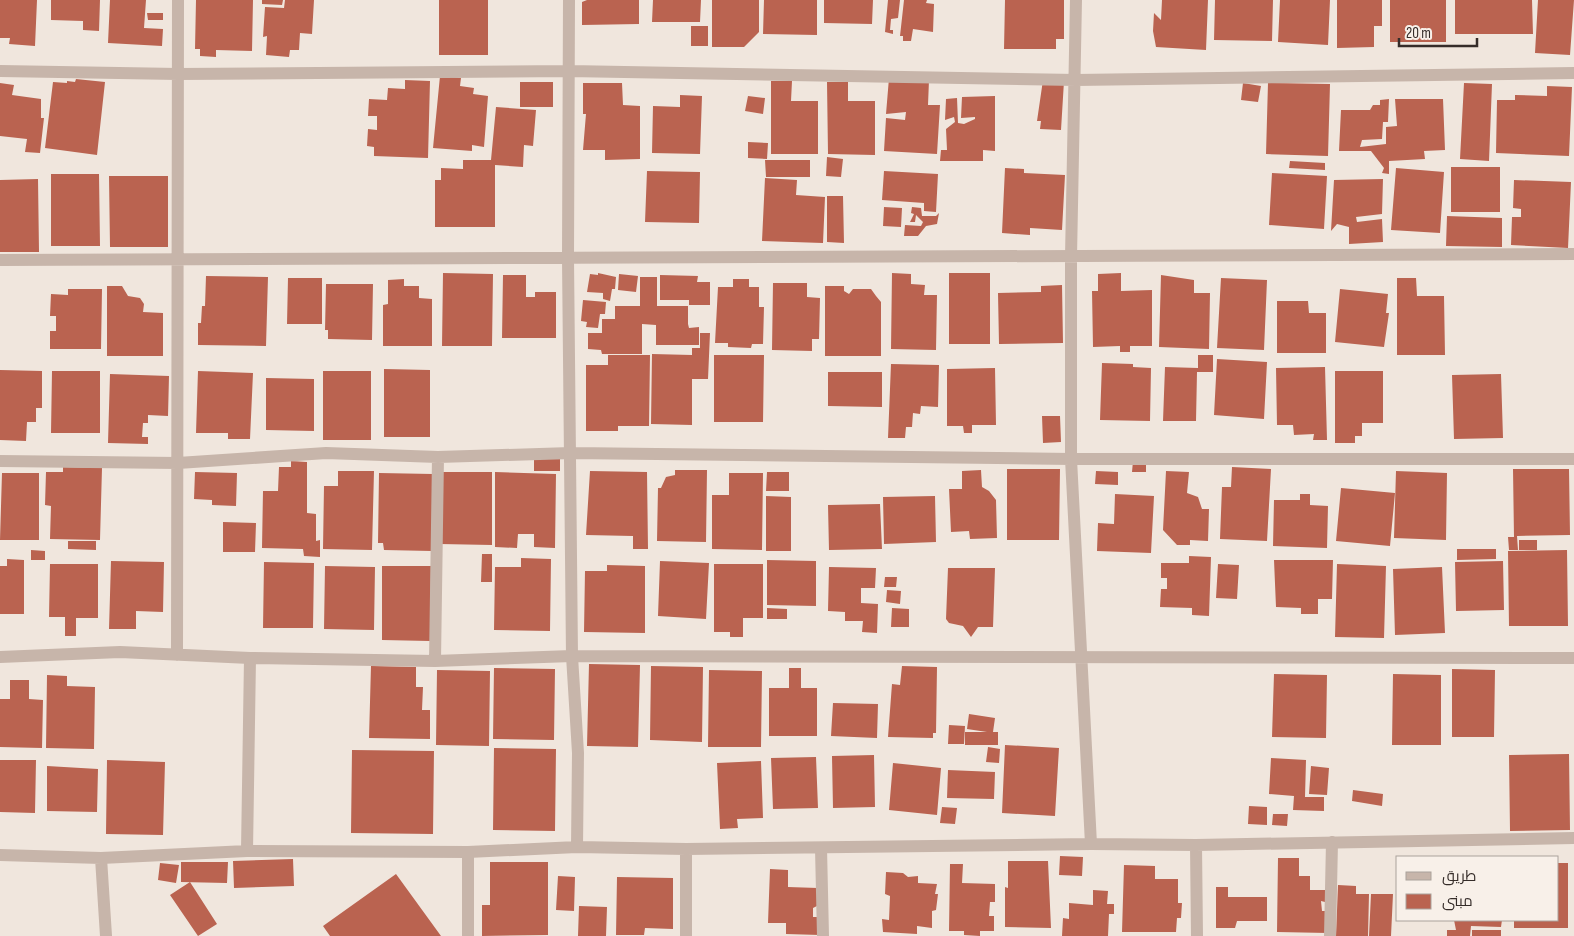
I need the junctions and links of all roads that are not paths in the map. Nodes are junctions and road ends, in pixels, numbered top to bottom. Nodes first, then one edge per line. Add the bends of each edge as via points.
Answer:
1 (178, 0) edge
2 (569, 0) edge
3 (1076, 0) edge
4 (0, 71) edge
5 (569, 71) junction
6 (1574, 73) edge
7 (178, 74) junction
8 (1076, 80) junction
9 (1574, 254) edge
10 (1071, 257) junction
11 (568, 259) junction
12 (0, 260) edge
13 (176, 260) junction
14 (572, 453) junction
15 (438, 457) junction
16 (1071, 458) junction
17 (1574, 459) edge
18 (0, 461) edge
19 (178, 463) junction
20 (177, 655) junction
21 (572, 656) junction
22 (0, 657) edge
23 (250, 658) junction
24 (1080, 658) junction
25 (1574, 658) edge
26 (435, 661) junction
27 (1574, 838) edge
28 (1332, 842) junction
29 (1090, 844) junction
30 (1196, 845) junction
31 (577, 846) junction
32 (821, 848) junction
33 (686, 849) junction
34 (247, 851) junction
35 (468, 852) junction
36 (0, 855) edge
37 (102, 858) junction
38 (106, 936) edge
39 (468, 936) edge
40 (686, 936) edge
41 (823, 936) edge
42 (1197, 936) edge
43 (1330, 936) edge

1 - 7 street
2 - 5 street
3 - 8 street
4 - 7 street
5 - 7 street
5 - 8 street
5 - 11 street
6 - 8 street
7 - 13 street
8 - 10 street
9 - 10 street
10 - 11 street
10 - 16 street
11 - 13 street
11 - 14 street
12 - 13 street
13 - 19 street
14 - 15 street
14 - 16 street
14 - 21 street
15 - 19 street via 326,453
15 - 26 street
16 - 17 street
16 - 24 street
18 - 19 street
19 - 20 street
20 - 22 street via 120,652
20 - 23 street
21 - 24 street
21 - 26 street
21 - 31 street via 578,753
23 - 26 street
23 - 34 street
24 - 25 street
24 - 29 street
27 - 28 street
28 - 30 street
28 - 43 street
29 - 30 street
29 - 32 street
30 - 42 street
31 - 33 street
31 - 35 street
32 - 33 street
32 - 41 street
33 - 40 street
34 - 35 street
34 - 37 street
35 - 39 street
36 - 37 street
37 - 38 street

